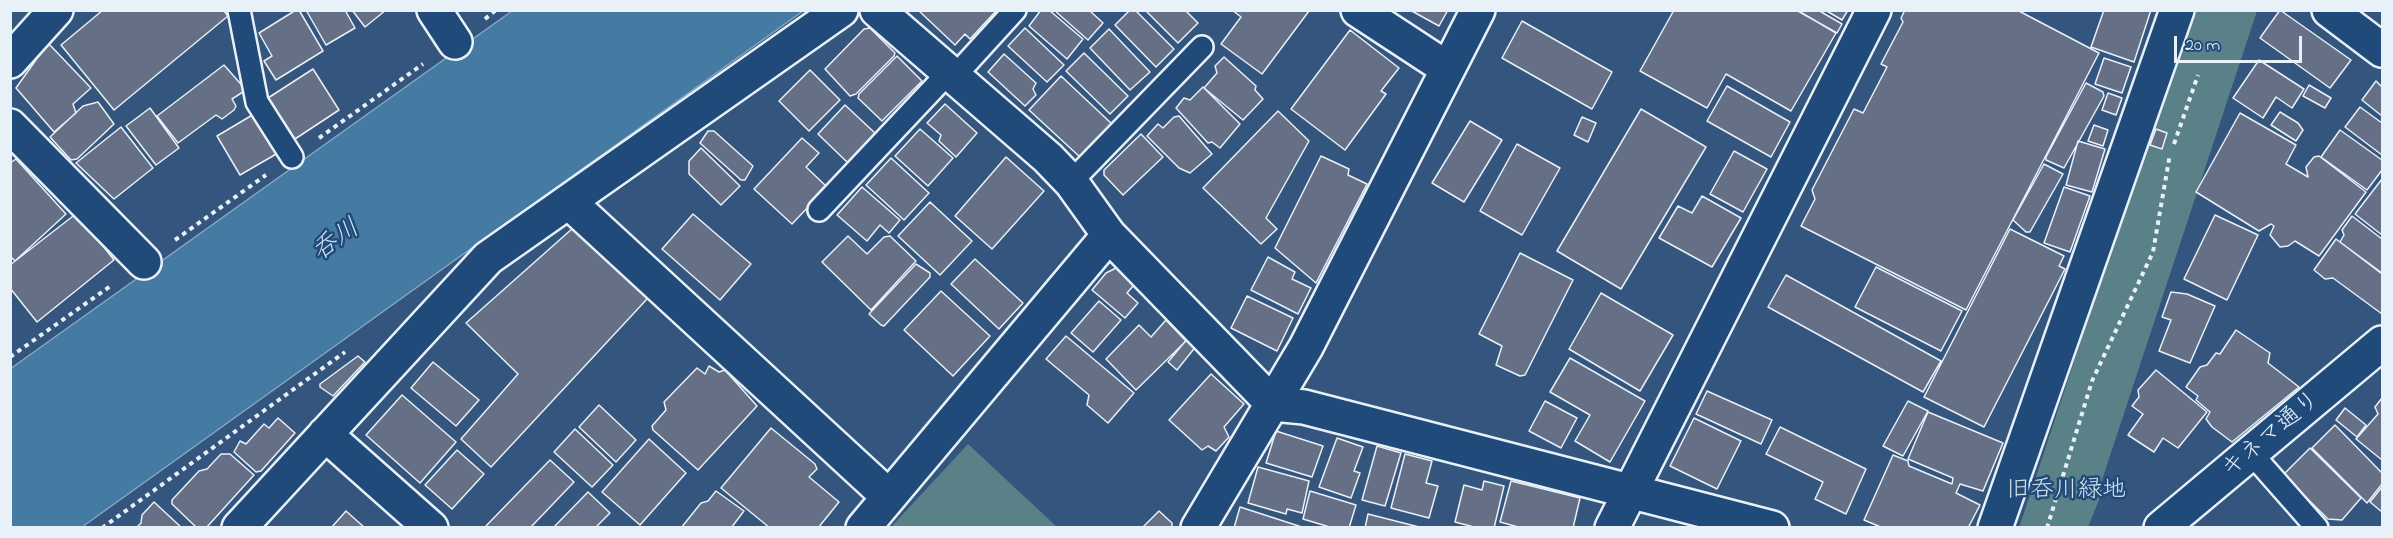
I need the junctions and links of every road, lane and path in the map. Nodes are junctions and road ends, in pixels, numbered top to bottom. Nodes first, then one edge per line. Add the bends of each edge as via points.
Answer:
1 (56, 10) edge
2 (239, 10) edge
3 (434, 10) edge
4 (496, 10) edge
5 (841, 10) edge
6 (877, 10) edge
7 (1015, 10) edge
8 (1358, 10) edge
9 (1478, 10) edge
10 (1874, 10) edge
11 (2177, 10) edge
12 (2329, 10) edge
13 (455, 42) junction
14 (1202, 47) dead end
15 (2382, 50) edge
16 (10, 61) edge
17 (2200, 64) dead end
18 (1448, 69) junction
19 (952, 74) junction
20 (10, 126) edge
21 (292, 157) junction
22 (1071, 182) junction
23 (569, 202) junction
24 (819, 210) dead end
25 (1109, 235) junction
26 (144, 262) junction
27 (2382, 343) edge
28 (354, 346) dead end
29 (10, 357) edge
30 (1273, 404) junction
31 (325, 434) junction
32 (2251, 453) junction
33 (1630, 492) junction
34 (888, 496) junction
35 (102, 528) edge
36 (239, 528) edge
37 (431, 528) edge
38 (863, 528) edge
39 (1198, 528) edge
40 (1612, 528) edge
41 (1772, 528) edge
42 (1995, 528) edge
43 (2047, 528) edge
44 (2161, 528) edge
45 (2318, 528) edge

1 - 16 street
2 - 21 lane via 257,102
3 - 13 street
4 - 13 path
5 - 23 street
6 - 19 street
7 - 19 lane
8 - 18 street
9 - 18 street
10 - 33 street
11 - 42 street
12 - 15 street
13 - 21 path
14 - 22 lane
17 - 43 path via 2171,151 2152,252 2092,381
18 - 30 street
19 - 22 street
19 - 24 lane
20 - 26 street
21 - 26 path
22 - 25 street
23 - 31 street via 488,258
23 - 34 street
25 - 30 street
25 - 34 street
26 - 29 path
27 - 32 street, キネマ通り
28 - 35 path
30 - 33 street via 1304,407
30 - 39 street
31 - 36 street
31 - 37 street
32 - 44 street, キネマ通り
32 - 45 lane
33 - 40 street
33 - 41 street
34 - 38 street

